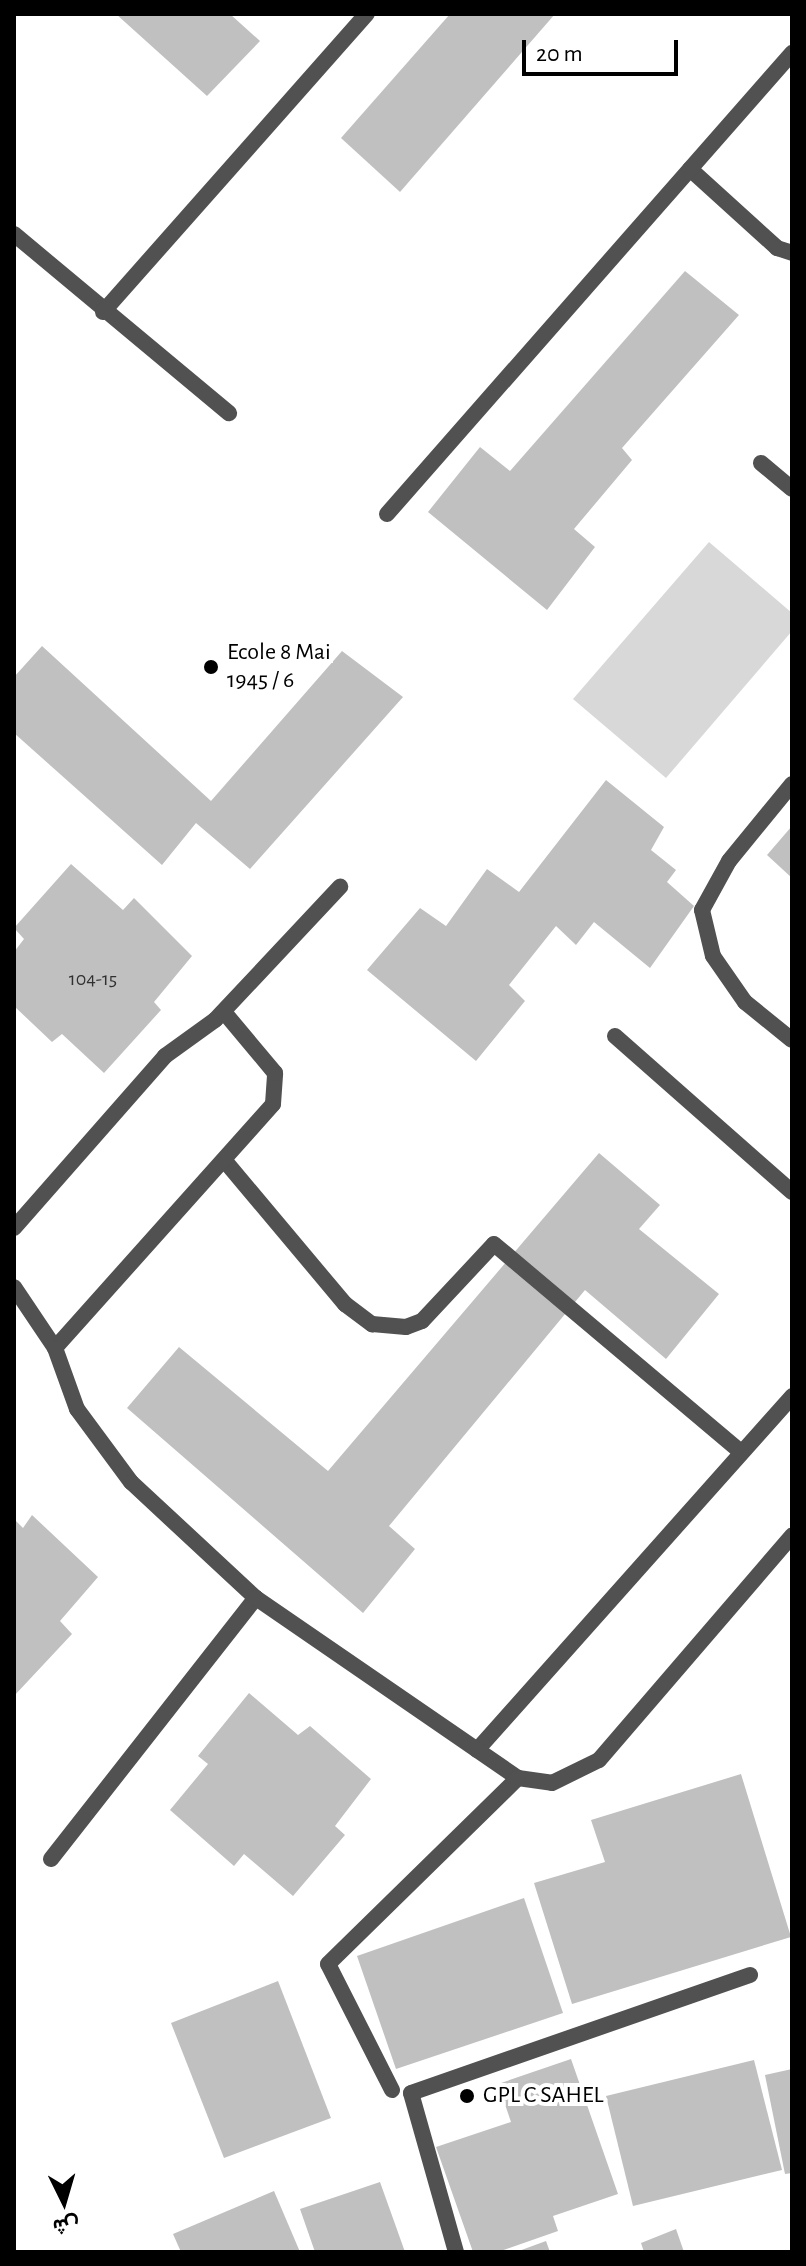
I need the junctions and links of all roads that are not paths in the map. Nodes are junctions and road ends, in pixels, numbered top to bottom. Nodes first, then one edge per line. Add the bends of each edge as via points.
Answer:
1 (366, 14) edge
2 (792, 53) edge
3 (690, 169) junction
4 (14, 234) edge
5 (792, 253) edge
6 (103, 312) junction
7 (229, 413) dead end
8 (761, 463) dead end
9 (792, 489) edge
10 (387, 514) dead end
11 (792, 784) edge
12 (340, 887) dead end
13 (224, 1012) junction
14 (615, 1036) dead end
15 (792, 1040) edge
16 (225, 1161) junction
17 (792, 1192) edge
18 (14, 1228) edge
19 (14, 1287) edge
20 (55, 1348) junction
21 (792, 1396) edge
22 (741, 1452) junction
23 (792, 1536) edge
24 (256, 1598) junction
25 (477, 1750) junction
26 (518, 1778) junction
27 (51, 1859) dead end
28 (750, 1975) dead end
29 (392, 2090) dead end
30 (456, 2252) edge

1 - 6 street
2 - 3 street
3 - 5 street via 777,248
3 - 10 street
4 - 6 street
6 - 7 street
8 - 9 street
11 - 15 street via 729,861 702,910 721,968 745,1002
12 - 13 street
13 - 16 street via 267,1060 277,1089 264,1116
13 - 18 street via 165,1056
14 - 17 street
16 - 20 street
16 - 22 street via 345,1304 372,1324 406,1327 422,1321 494,1244
19 - 20 street
20 - 24 street via 77,1409 131,1482
21 - 22 street
22 - 25 street
23 - 26 street via 599,1760 552,1783
24 - 25 street
24 - 27 street
25 - 26 street
26 - 29 street via 328,1964
28 - 30 street via 411,2093

